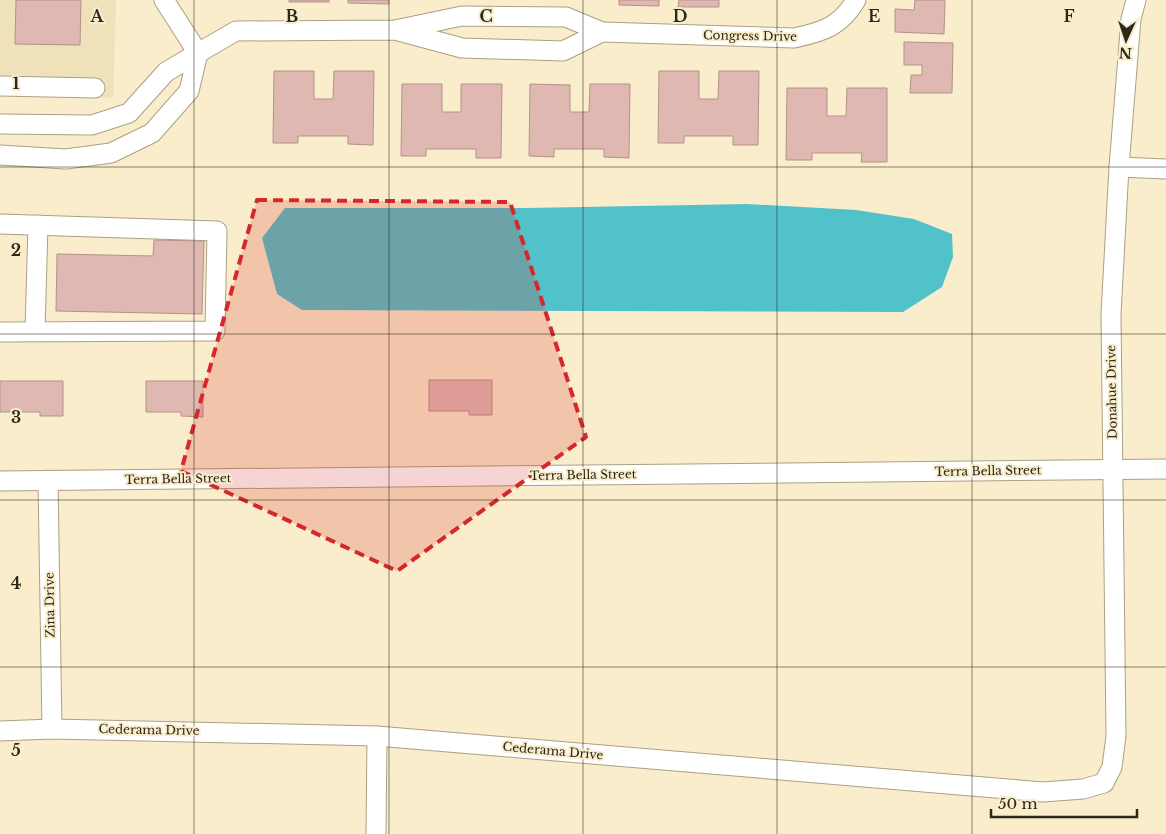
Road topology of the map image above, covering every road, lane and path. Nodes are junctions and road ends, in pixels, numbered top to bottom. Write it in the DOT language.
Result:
graph roads {
  1 [pos="164,0"];
  2 [pos="856,0"];
  3 [pos="1136,0"];
  4 [pos="395,30"];
  5 [pos="602,32"];
  6 [pos="198,53"];
  7 [pos="0,86"];
  8 [pos="95,88"];
  9 [pos="0,124"];
  10 [pos="0,155"];
  11 [pos="1119,167"];
  12 [pos="1166,169"];
  13 [pos="0,224"];
  14 [pos="38,225"];
  15 [pos="35,331"];
  16 [pos="0,332"];
  17 [pos="1166,469"];
  18 [pos="1113,470"];
  19 [pos="48,480"];
  20 [pos="0,481"];
  21 [pos="52,729"];
  22 [pos="0,731"];
  23 [pos="376,736"];
  24 [pos="1104,783"];
  25 [pos="376,834"];
  1 -- 6 [label="street"];
  2 -- 5 [label="street, Congress Drive"];
  3 -- 11 [label="street, Donahue Drive"];
  4 -- 5 [label="street, Congress Drive"];
  4 -- 5 [label="street, Congress Drive"];
  4 -- 6 [label="street, Congress Drive"];
  6 -- 9 [label="street, Congress Drive"];
  6 -- 10 [label="street"];
  7 -- 8 [label="street"];
  11 -- 12 [label="street"];
  11 -- 18 [label="street, Donahue Drive"];
  13 -- 14 [label="street"];
  14 -- 15 [label="street"];
  14 -- 15 [label="street"];
  15 -- 16 [label="street"];
  17 -- 18 [label="street, Terra Bella Street"];
  18 -- 19 [label="street, Terra Bella Street"];
  18 -- 24 [label="street, Donahue Drive"];
  19 -- 20 [label="street, Terra Bella Street"];
  19 -- 21 [label="street, Zina Drive"];
  21 -- 22 [label="street, Cederama Drive"];
  21 -- 23 [label="street, Cederama Drive"];
  23 -- 24 [label="street, Cederama Drive"];
  23 -- 25 [label="street"];
}
